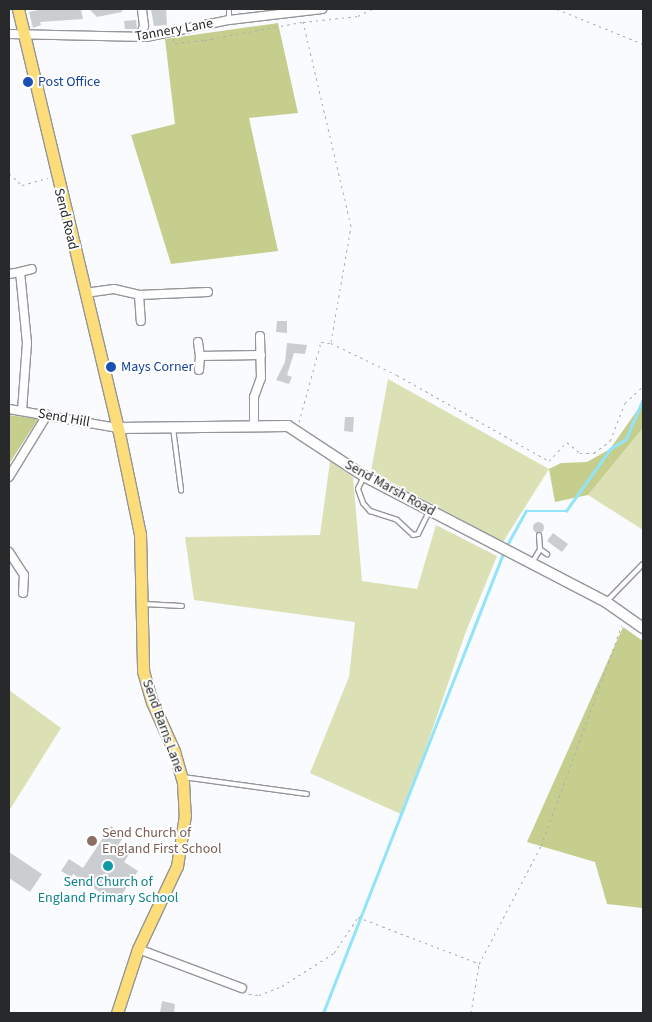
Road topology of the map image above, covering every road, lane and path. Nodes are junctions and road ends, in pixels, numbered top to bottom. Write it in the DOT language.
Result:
graph roads {
  1 [pos="18,9"];
  2 [pos="142,9"];
  3 [pos="229,9"];
  4 [pos="322,9"];
  5 [pos="372,9"];
  6 [pos="557,9"];
  7 [pos="229,20"];
  8 [pos="303,22"];
  9 [pos="171,33"];
  10 [pos="9,34"];
  11 [pos="26,36"];
  12 [pos="140,37"];
  13 [pos="643,44"];
  14 [pos="9,173"];
  15 [pos="56,176"];
  16 [pos="32,269"];
  17 [pos="20,272"];
  18 [pos="9,274"];
  19 [pos="208,292"];
  20 [pos="85,294"];
  21 [pos="139,296"];
  22 [pos="141,321"];
  23 [pos="260,336"];
  24 [pos="198,342"];
  25 [pos="331,343"];
  26 [pos="261,355"];
  27 [pos="200,356"];
  28 [pos="199,370"];
  29 [pos="261,378"];
  30 [pos="270,382"];
  31 [pos="643,386"];
  32 [pos="9,409"];
  33 [pos="22,410"];
  34 [pos="47,415"];
  35 [pos="254,426"];
  36 [pos="173,427"];
  37 [pos="118,428"];
  38 [pos="297,430"];
  39 [pos="364,476"];
  40 [pos="9,477"];
  41 [pos="181,490"];
  42 [pos="429,510"];
  43 [pos="539,535"];
  44 [pos="540,549"];
  45 [pos="9,552"];
  46 [pos="547,554"];
  47 [pos="532,563"];
  48 [pos="643,564"];
  49 [pos="23,593"];
  50 [pos="606,602"];
  51 [pos="142,604"];
  52 [pos="182,606"];
  53 [pos="625,615"];
  54 [pos="643,628"];
  55 [pos="181,777"];
  56 [pos="307,794"];
  57 [pos="138,949"];
  58 [pos="479,964"];
  59 [pos="243,991"];
  60 [pos="117,1013"];
  61 [pos="471,1013"];
  1 -- 11 [label="main road, Send Road"];
  2 -- 12 [label="street"];
  3 -- 7 [label="lane"];
  4 -- 7 [label="street, Tannery Lane"];
  5 -- 8 [label="path"];
  6 -- 13 [label="path"];
  7 -- 9 [label="street, Tannery Lane"];
  8 -- 9 [label="path"];
  8 -- 25 [label="path"];
  9 -- 12 [label="street, Tannery Lane"];
  10 -- 11 [label="street, Tannery Lane"];
  11 -- 12 [label="street, Tannery Lane"];
  11 -- 15 [label="main road, Send Road"];
  14 -- 15 [label="path"];
  15 -- 20 [label="main road, Send Road"];
  16 -- 17 [label="street"];
  17 -- 18 [label="street"];
  17 -- 33 [label="street"];
  19 -- 21 [label="street"];
  20 -- 21 [label="street"];
  20 -- 37 [label="main road, Send Road"];
  21 -- 22 [label="street"];
  23 -- 26 [label="street"];
  24 -- 27 [label="street"];
  25 -- 31 [label="path"];
  25 -- 38 [label="path"];
  26 -- 27 [label="street"];
  26 -- 29 [label="street"];
  27 -- 28 [label="street"];
  29 -- 30 [label="street"];
  29 -- 35 [label="street"];
  32 -- 33 [label="street, Send Hill"];
  33 -- 34 [label="street, Send Hill"];
  34 -- 37 [label="street, Send Hill"];
  34 -- 40 [label="street"];
  35 -- 36 [label="main road, Send Marsh Road"];
  35 -- 38 [label="main road, Send Marsh Road"];
  36 -- 37 [label="main road, Send Marsh Road"];
  36 -- 41 [label="lane"];
  37 -- 51 [label="main road, Send Barns Lane"];
  38 -- 39 [label="main road, Send Marsh Road"];
  39 -- 42 [label="main road, Send Marsh Road"];
  39 -- 42 [label="lane"];
  42 -- 47 [label="main road, Send Marsh Road"];
  43 -- 44 [label="lane"];
  44 -- 46 [label="lane"];
  44 -- 47 [label="lane"];
  45 -- 49 [label="street"];
  47 -- 50 [label="main road, Send Marsh Road"];
  48 -- 50 [label="lane"];
  50 -- 53 [label="main road, Send Marsh Road"];
  51 -- 52 [label="lane"];
  51 -- 55 [label="main road, Send Barns Lane"];
  53 -- 54 [label="main road, Send Marsh Road"];
  53 -- 58 [label="path"];
  55 -- 56 [label="lane"];
  55 -- 57 [label="main road, Send Barns Lane"];
  57 -- 59 [label="street"];
  57 -- 60 [label="main road, Send Barns Lane"];
  58 -- 59 [label="path"];
  58 -- 61 [label="path"];
}
